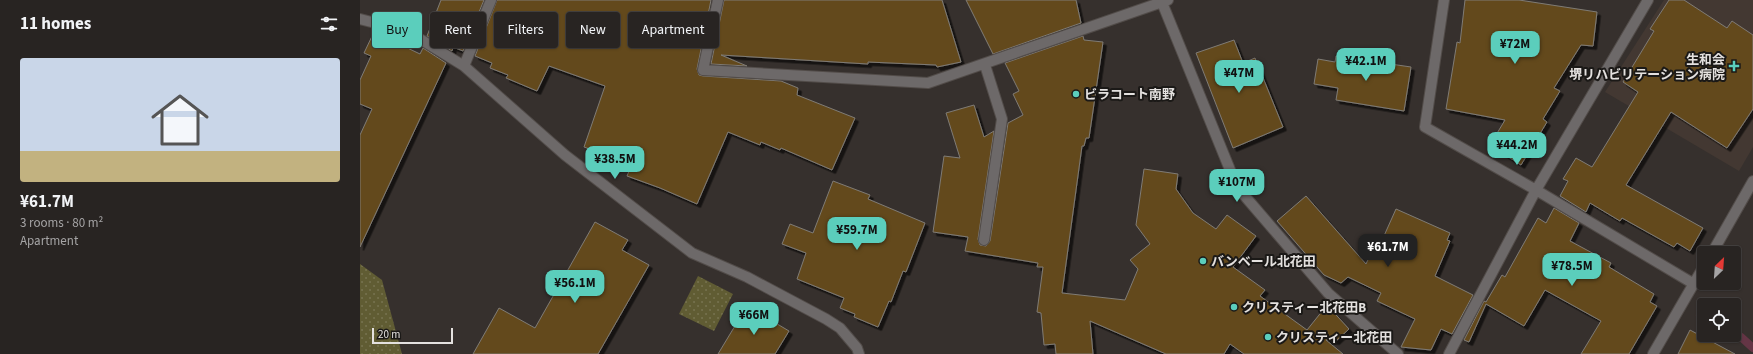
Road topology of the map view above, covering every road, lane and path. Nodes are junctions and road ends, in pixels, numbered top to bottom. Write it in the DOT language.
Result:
graph roads {
  1 [pos="491,0"];
  2 [pos="718,0"];
  3 [pos="1444,0"];
  4 [pos="1648,0"];
  5 [pos="1163,1"];
  6 [pos="360,19"];
  7 [pos="985,65"];
  8 [pos="464,66"];
  9 [pos="1753,181"];
  10 [pos="1536,190"];
  11 [pos="984,240"];
  12 [pos="1716,246"];
  13 [pos="1697,279"];
  14 [pos="1694,284"];
  15 [pos="859,354"];
  16 [pos="1398,354"];
  17 [pos="1449,354"];
  18 [pos="1653,354"];
  1 -- 8 [label="street"];
  2 -- 7 [label="street"];
  3 -- 10 [label="street"];
  4 -- 10 [label="street"];
  5 -- 7 [label="street"];
  5 -- 16 [label="street"];
  6 -- 8 [label="street"];
  7 -- 11 [label="street"];
  8 -- 15 [label="street"];
  9 -- 12 [label="street"];
  10 -- 14 [label="street"];
  10 -- 17 [label="street"];
  13 -- 14 [label="street"];
  14 -- 18 [label="street"];
}
